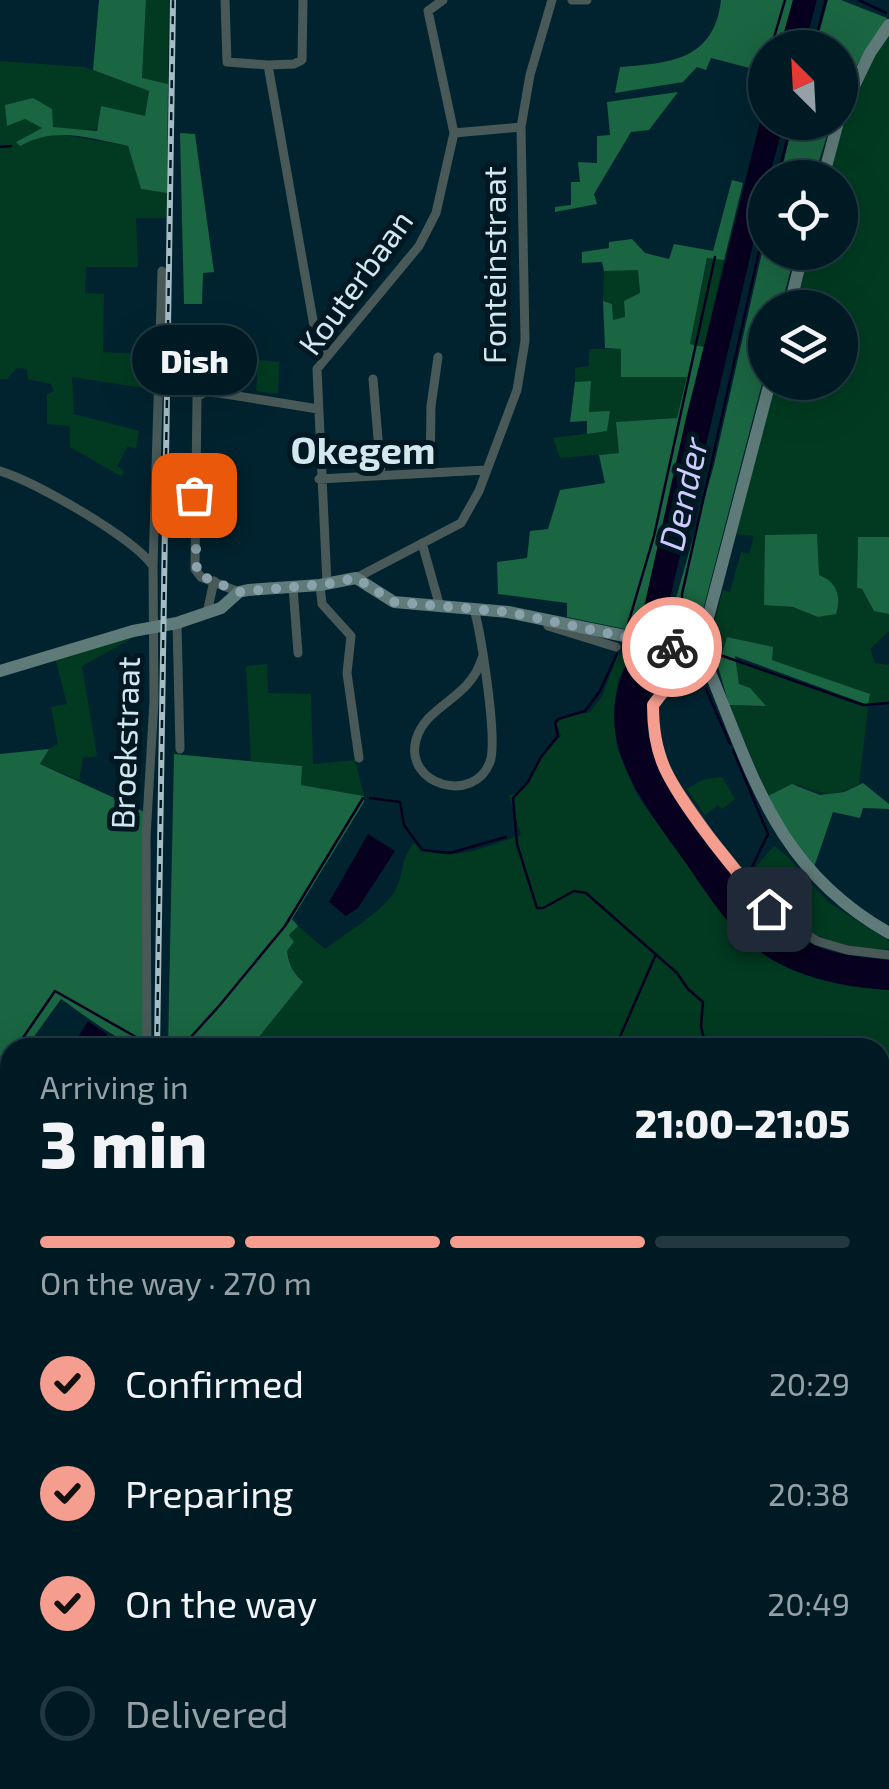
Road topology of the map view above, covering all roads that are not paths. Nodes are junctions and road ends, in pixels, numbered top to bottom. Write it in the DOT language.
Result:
graph roads {
  1 [pos="224,0"];
  2 [pos="303,0"];
  3 [pos="443,0"];
  4 [pos="552,0"];
  5 [pos="572,0"];
  6 [pos="587,0"];
  7 [pos="889,25"];
  8 [pos="268,65"];
  9 [pos="858,76"];
  10 [pos="521,127"];
  11 [pos="454,133"];
  12 [pos="162,271"];
  13 [pos="325,356"];
  14 [pos="438,357"];
  15 [pos="373,379"];
  16 [pos="765,400"];
  17 [pos="318,408"];
  18 [pos="0,470"];
  19 [pos="486,470"];
  20 [pos="430,472"];
  21 [pos="381,474"];
  22 [pos="319,479"];
  23 [pos="422,543"];
  24 [pos="153,566"];
  25 [pos="356,578"];
  26 [pos="214,581"];
  27 [pos="323,585"];
  28 [pos="293,587"];
  29 [pos="239,592"];
  30 [pos="440,607"];
  31 [pos="479,610"];
  32 [pos="208,613"];
  33 [pos="538,618"];
  34 [pos="177,623"];
  35 [pos="154,627"];
  36 [pos="703,637"];
  37 [pos="616,646"];
  38 [pos="688,649"];
  39 [pos="298,653"];
  40 [pos="482,658"];
  41 [pos="704,660"];
  42 [pos="0,672"];
  43 [pos="180,749"];
  44 [pos="360,758"];
  45 [pos="889,933"];
  46 [pos="889,955"];
  47 [pos="147,1038"];
  1 -- 8 [label="street"];
  2 -- 8 [label="street"];
  3 -- 11 [label="street, Kouterbaan"];
  4 -- 10 [label="street, Fonteinstraat"];
  5 -- 6 [label="street"];
  7 -- 9 [label="main road"];
  8 -- 13 [label="street"];
  10 -- 11 [label="street"];
  10 -- 19 [label="street, Fonteinstraat"];
  11 -- 13 [label="street, Kouterbaan"];
  12 -- 24 [label="street, Broekstraat"];
  13 -- 17 [label="street, Kouterbaan"];
  14 -- 20 [label="street"];
  15 -- 21 [label="street"];
  16 -- 36 [label="main road"];
  17 -- 22 [label="street, Kouterbaan"];
  17 -- 26 [label="street"];
  18 -- 24 [label="street"];
  19 -- 20 [label="street"];
  19 -- 23 [label="street, Fonteinstraat"];
  20 -- 21 [label="street"];
  21 -- 22 [label="street"];
  22 -- 27 [label="street, Kouterbaan"];
  23 -- 25 [label="street, Fonteinstraat"];
  23 -- 30 [label="street"];
  24 -- 35 [label="street, Broekstraat"];
  25 -- 27 [label="main road"];
  25 -- 30 [label="main road"];
  26 -- 29 [label="street"];
  26 -- 32 [label="street"];
  27 -- 28 [label="main road"];
  27 -- 44 [label="street"];
  28 -- 29 [label="main road"];
  28 -- 39 [label="street"];
  29 -- 32 [label="main road"];
  30 -- 31 [label="main road"];
  31 -- 33 [label="main road"];
  31 -- 40 [label="street"];
  32 -- 34 [label="main road"];
  33 -- 37 [label="street"];
  33 -- 38 [label="main road"];
  34 -- 35 [label="main road"];
  34 -- 43 [label="street"];
  35 -- 42 [label="main road"];
  35 -- 47 [label="street, Broekstraat"];
  36 -- 38 [label="main road"];
  36 -- 41 [label="main road"];
  38 -- 41 [label="main road"];
  38 -- 46 [label="street"];
  40 -- 40 [label="street"];
  41 -- 45 [label="main road"];
}
